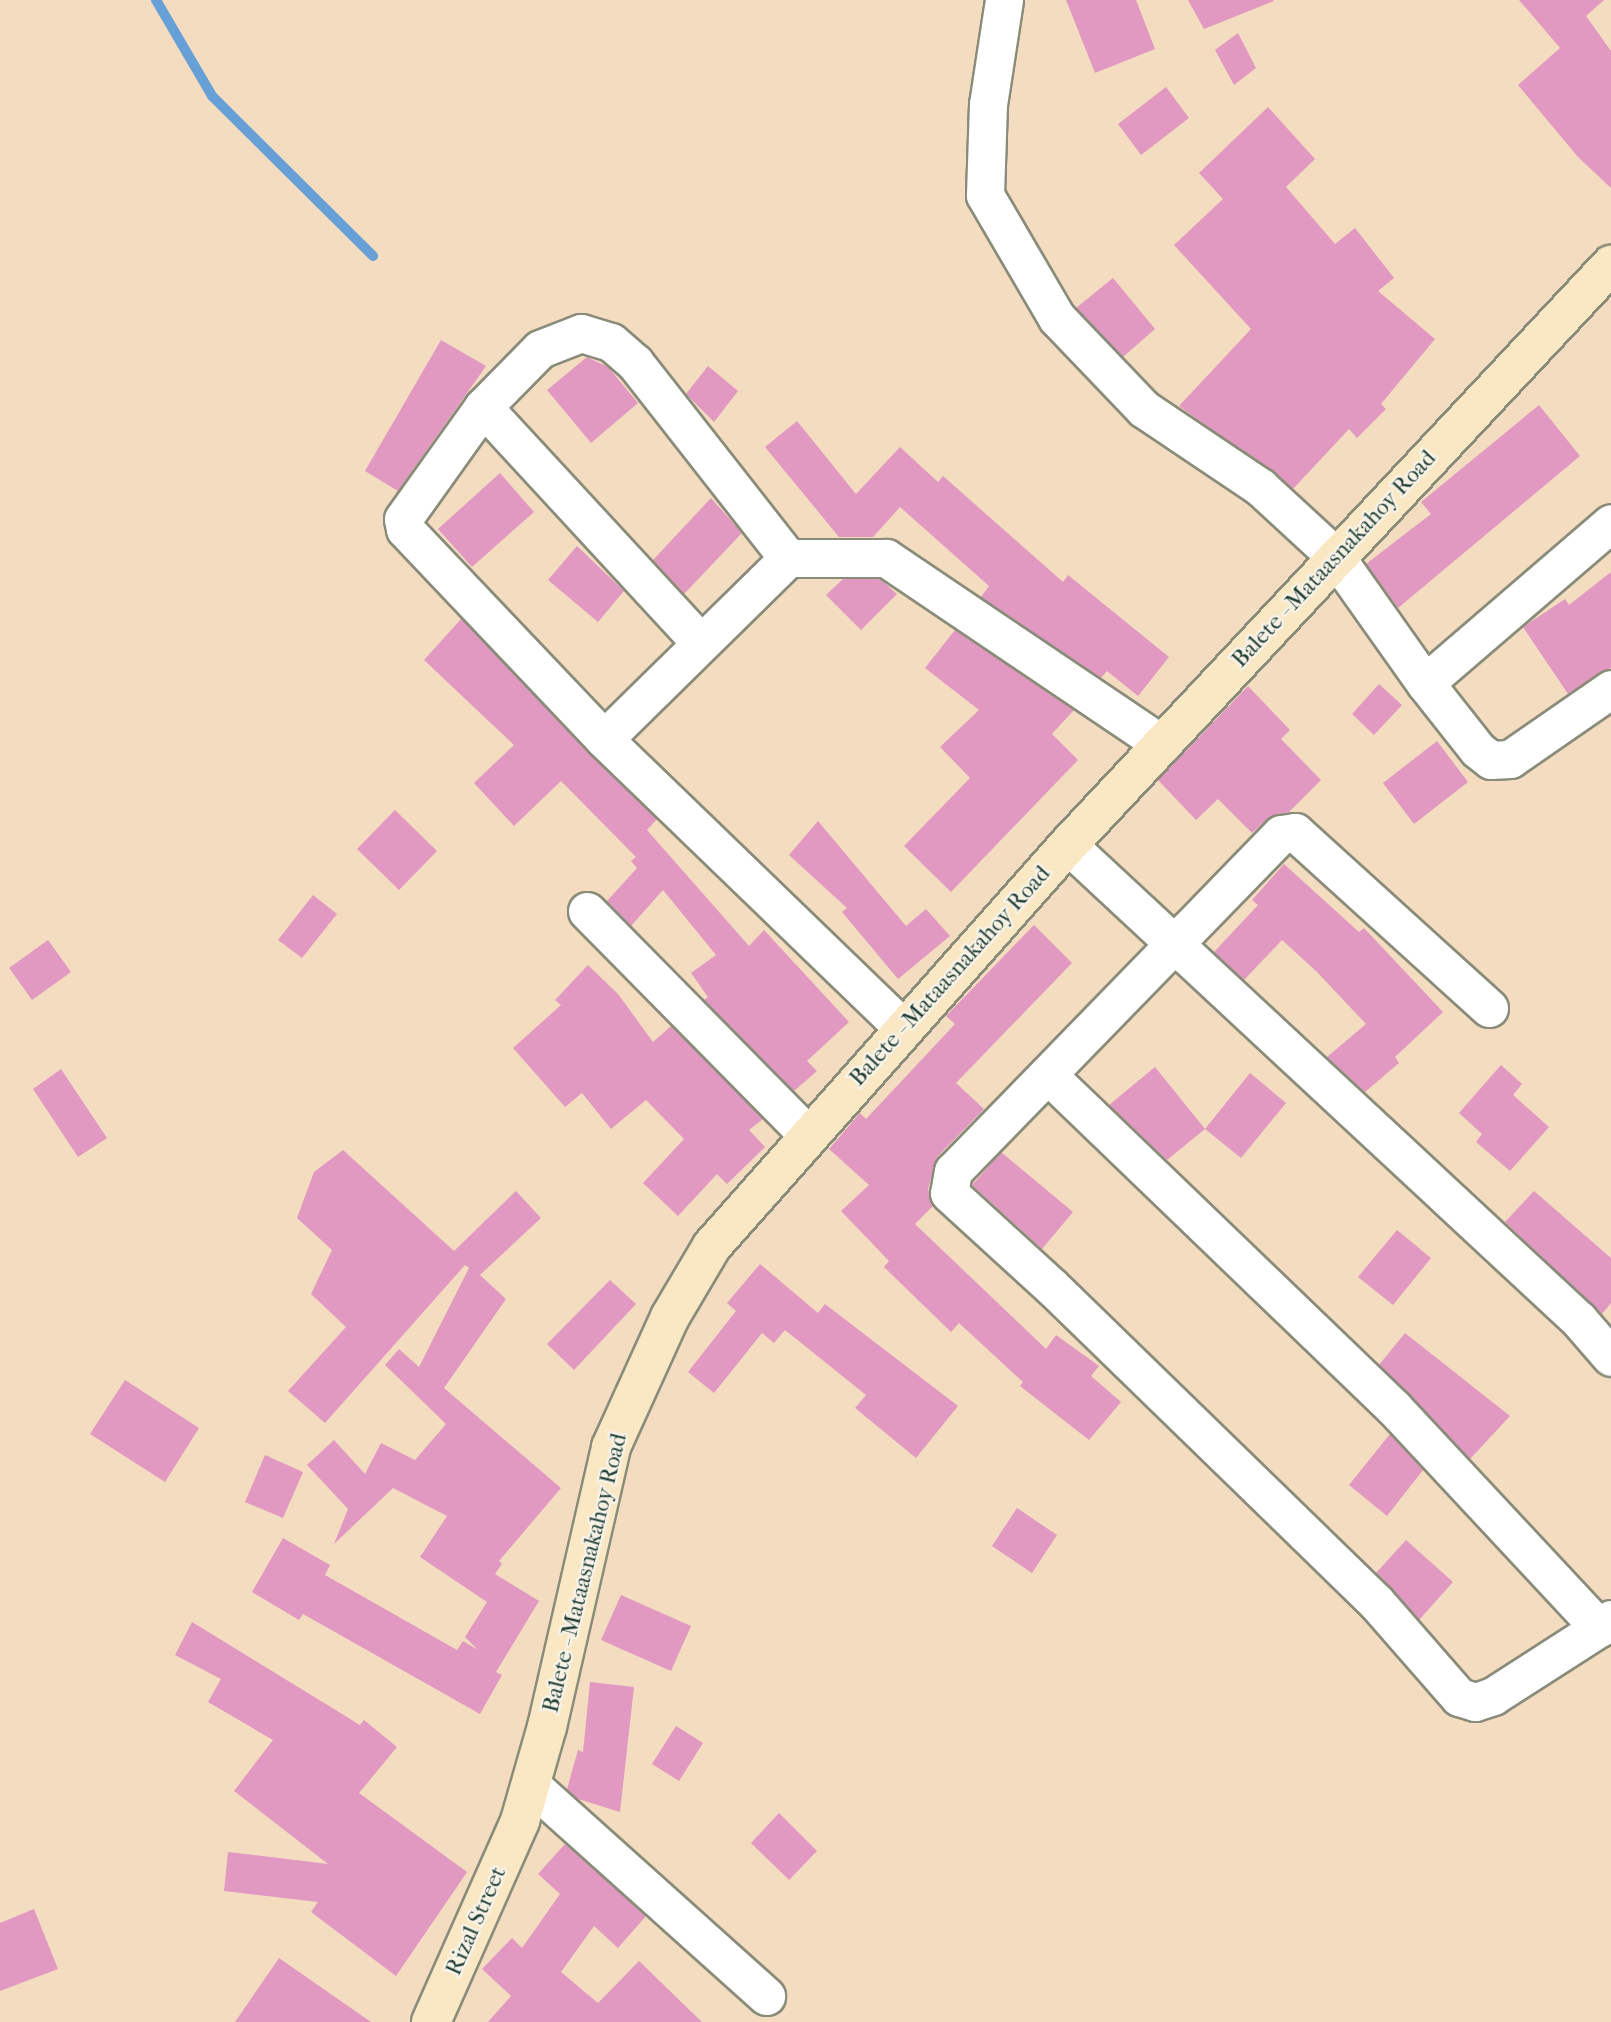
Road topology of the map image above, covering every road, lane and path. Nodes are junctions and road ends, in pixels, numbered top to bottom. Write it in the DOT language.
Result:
graph roads {
  1 [pos="1004,0"];
  2 [pos="1611,265"];
  3 [pos="483,407"];
  4 [pos="1611,523"];
  5 [pos="1335,556"];
  6 [pos="788,558"];
  7 [pos="701,643"];
  8 [pos="1425,683"];
  9 [pos="1611,689"];
  10 [pos="604,739"];
  11 [pos="1162,744"];
  12 [pos="1068,845"];
  13 [pos="587,911"];
  14 [pos="1174,940"];
  15 [pos="1489,1008"];
  16 [pos="903,1028"];
  17 [pos="1049,1076"];
  18 [pos="808,1135"];
  19 [pos="1611,1357"];
  20 [pos="1605,1623"];
  21 [pos="531,1785"];
  22 [pos="520,1821"];
  23 [pos="766,1996"];
  24 [pos="431,2022"];
  1 -- 5 [label="street"];
  2 -- 5 [label="main road, Balete - Mataasnakahoy Road"];
  3 -- 6 [label="street"];
  3 -- 7 [label="street"];
  3 -- 10 [label="street"];
  4 -- 8 [label="street"];
  5 -- 8 [label="street"];
  5 -- 11 [label="main road, Balete - Mataasnakahoy Road"];
  6 -- 7 [label="street"];
  6 -- 11 [label="street"];
  7 -- 10 [label="street"];
  8 -- 9 [label="street"];
  10 -- 16 [label="street"];
  11 -- 12 [label="main road, Balete - Mataasnakahoy Road"];
  12 -- 14 [label="street"];
  12 -- 16 [label="main road, Balete - Mataasnakahoy Road"];
  13 -- 18 [label="street"];
  14 -- 15 [label="street"];
  14 -- 17 [label="street"];
  14 -- 19 [label="street"];
  16 -- 18 [label="main road, Balete - Mataasnakahoy Road"];
  17 -- 20 [label="street"];
  17 -- 20 [label="street"];
  18 -- 21 [label="main road, Balete - Mataasnakahoy Road"];
  21 -- 22 [label="main road, Balete - Mataasnakahoy Road"];
  21 -- 23 [label="street"];
  22 -- 24 [label="main road, Rizal Street"];
}
